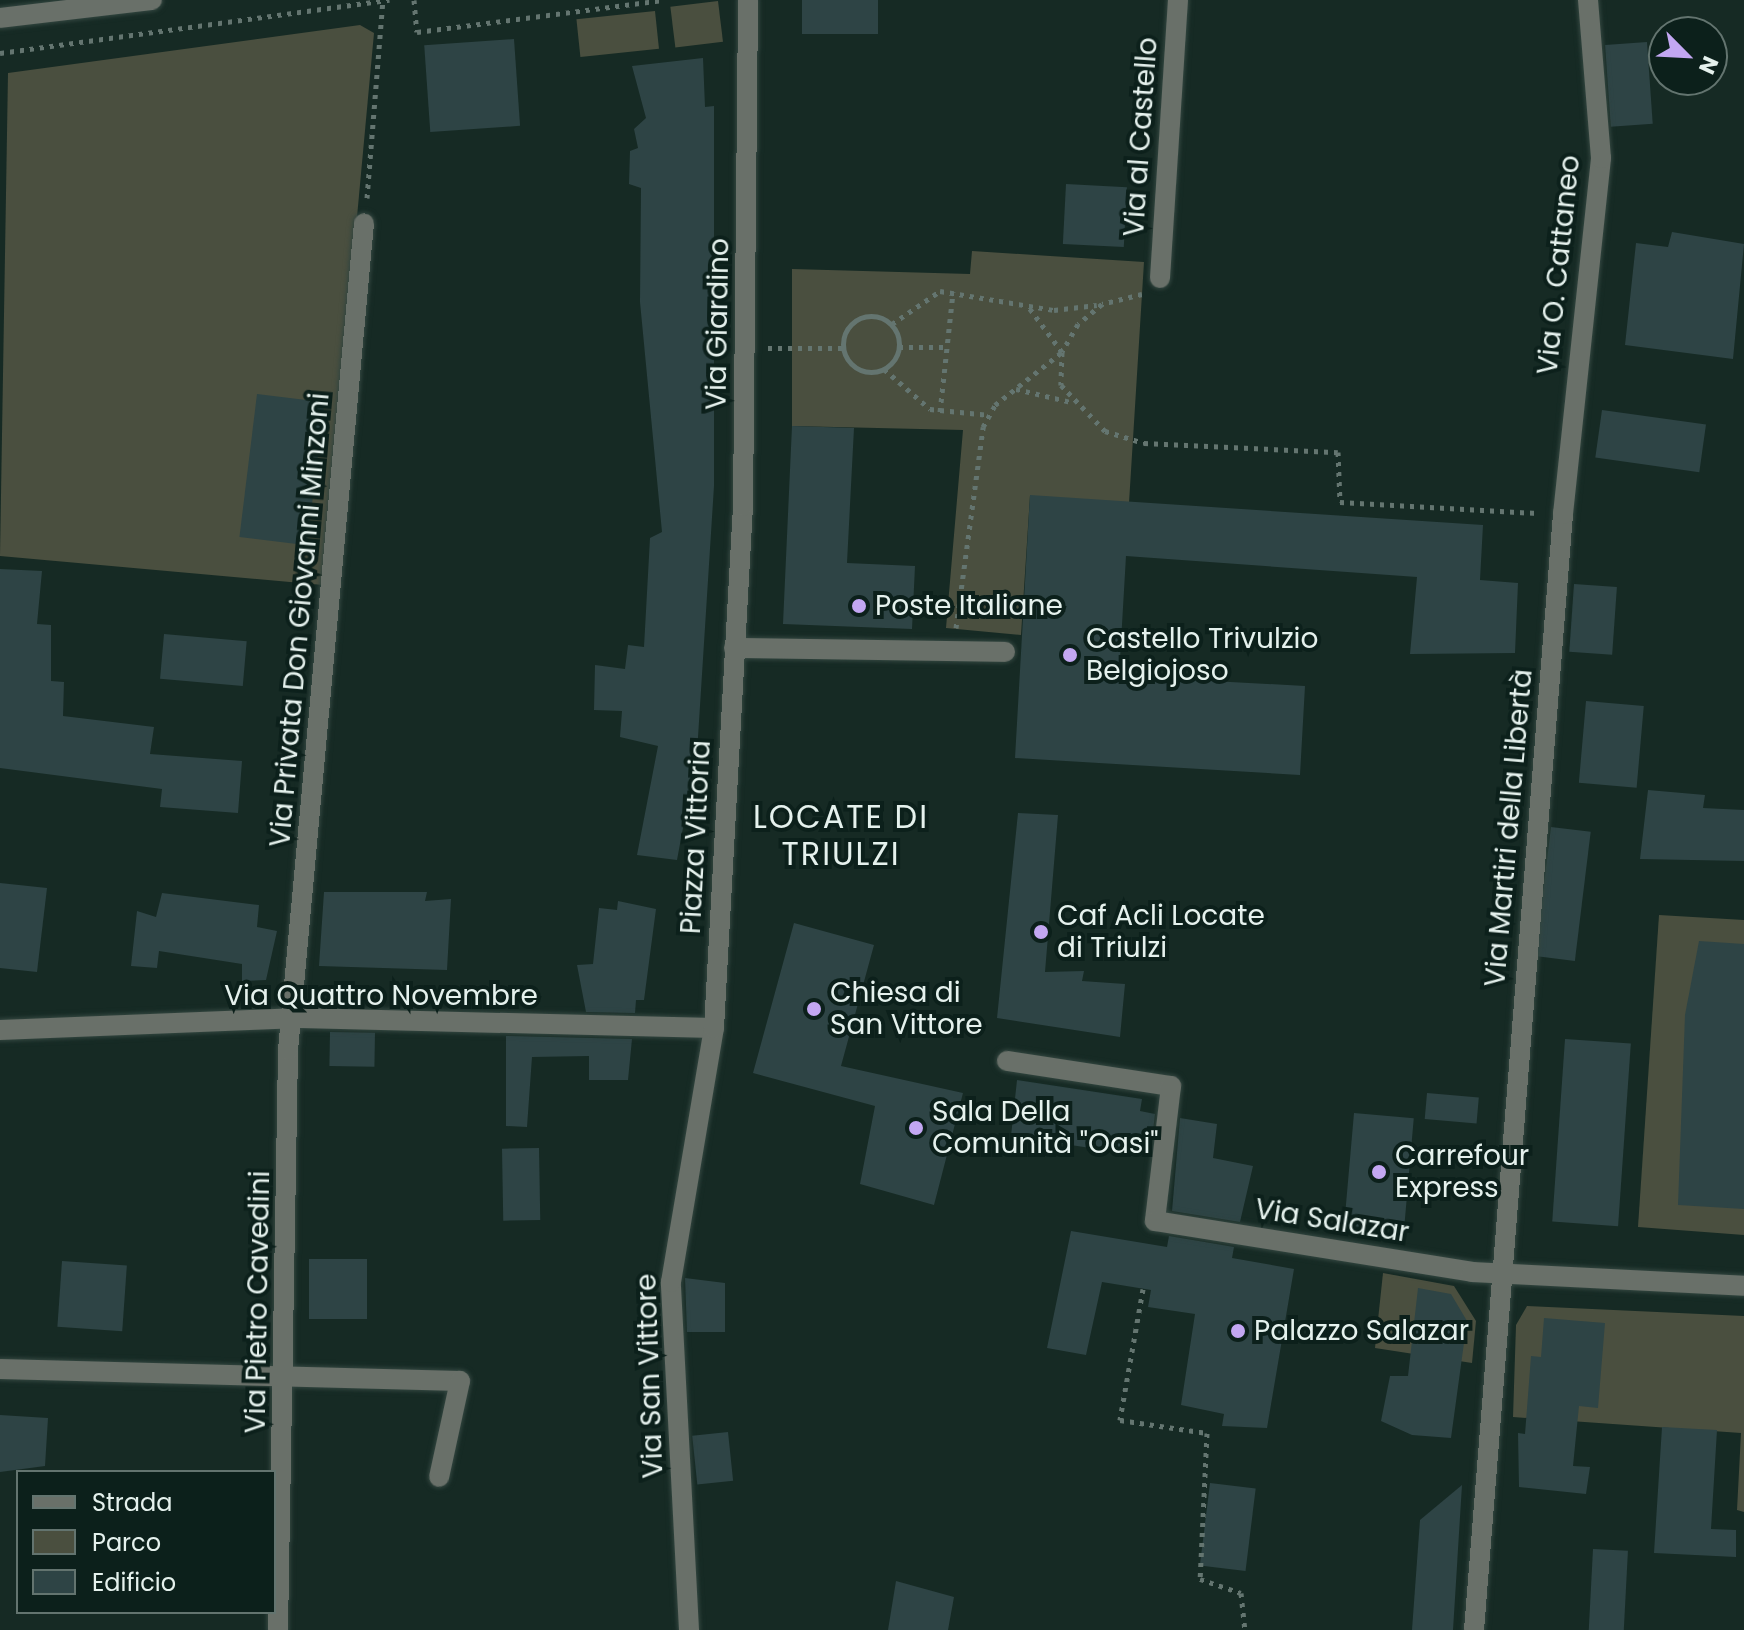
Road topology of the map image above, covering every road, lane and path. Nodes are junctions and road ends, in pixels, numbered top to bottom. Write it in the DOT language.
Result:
graph roads {
  1 [pos="152,0"];
  2 [pos="383,0"];
  3 [pos="389,0"];
  4 [pos="414,0"];
  5 [pos="663,0"];
  6 [pos="748,0"];
  7 [pos="1178,0"];
  8 [pos="1588,0"];
  9 [pos="0,18"];
  10 [pos="0,53"];
  11 [pos="364,223"];
  12 [pos="1160,278"];
  13 [pos="953,292"];
  14 [pos="1102,304"];
  15 [pos="1028,306"];
  16 [pos="892,324"];
  17 [pos="746,347"];
  18 [pos="899,347"];
  19 [pos="947,347"];
  20 [pos="843,348"];
  21 [pos="1062,352"];
  22 [pos="884,369"];
  23 [pos="1015,389"];
  24 [pos="1574,392"];
  25 [pos="1072,402"];
  26 [pos="940,412"];
  27 [pos="990,415"];
  28 [pos="1563,514"];
  29 [pos="734,648"];
  30 [pos="953,649"];
  31 [pos="1005,652"];
  32 [pos="291,1022"];
  33 [pos="714,1028"];
  34 [pos="0,1030"];
  35 [pos="1007,1061"];
  36 [pos="1500,1269"];
  37 [pos="1744,1286"];
  38 [pos="1143,1289"];
  39 [pos="0,1369"];
  40 [pos="288,1372"];
  41 [pos="439,1477"];
  42 [pos="278,1630"];
  43 [pos="689,1630"];
  44 [pos="1245,1630"];
  45 [pos="1474,1630"];
  1 -- 9 [label="street"];
  2 -- 3 [label="path"];
  2 -- 10 [label="path"];
  2 -- 11 [label="path"];
  4 -- 5 [label="path"];
  6 -- 17 [label="street, Via Giardino"];
  7 -- 12 [label="street, Via al Castello"];
  8 -- 24 [label="street, Via O. Cattaneo"];
  11 -- 32 [label="street, Via Privata Don Giovanni Minzoni"];
  12 -- 14 [label="path"];
  13 -- 15 [label="path"];
  13 -- 16 [label="path"];
  13 -- 19 [label="path"];
  14 -- 15 [label="path"];
  14 -- 21 [label="path"];
  15 -- 21 [label="path"];
  16 -- 18 [label="path"];
  16 -- 20 [label="path"];
  17 -- 20 [label="path"];
  17 -- 29 [label="street, Via Giardino"];
  18 -- 19 [label="path"];
  18 -- 22 [label="path"];
  19 -- 26 [label="path"];
  20 -- 22 [label="path"];
  21 -- 23 [label="path"];
  21 -- 25 [label="path"];
  22 -- 26 [label="path"];
  23 -- 25 [label="path"];
  23 -- 27 [label="path"];
  24 -- 28 [label="street, Via Martiri della Libertà"];
  25 -- 28 [label="path"];
  26 -- 27 [label="path"];
  27 -- 30 [label="path"];
  28 -- 36 [label="street, Via Martiri della Libertà"];
  29 -- 30 [label="street"];
  29 -- 33 [label="street, Piazza Vittoria"];
  30 -- 31 [label="street"];
  32 -- 33 [label="street, Via Quattro Novembre"];
  32 -- 34 [label="street, Via Quattro Novembre"];
  32 -- 40 [label="street, Via Pietro Cavedini"];
  33 -- 43 [label="street, Via San Vittore"];
  35 -- 36 [label="street, Via Salazar"];
  36 -- 37 [label="street, Via Salazar"];
  36 -- 45 [label="street, Via Martiri della Libertà"];
  38 -- 44 [label="path"];
  39 -- 40 [label="street"];
  40 -- 41 [label="street"];
  40 -- 42 [label="street, Via Pietro Cavedini"];
}
